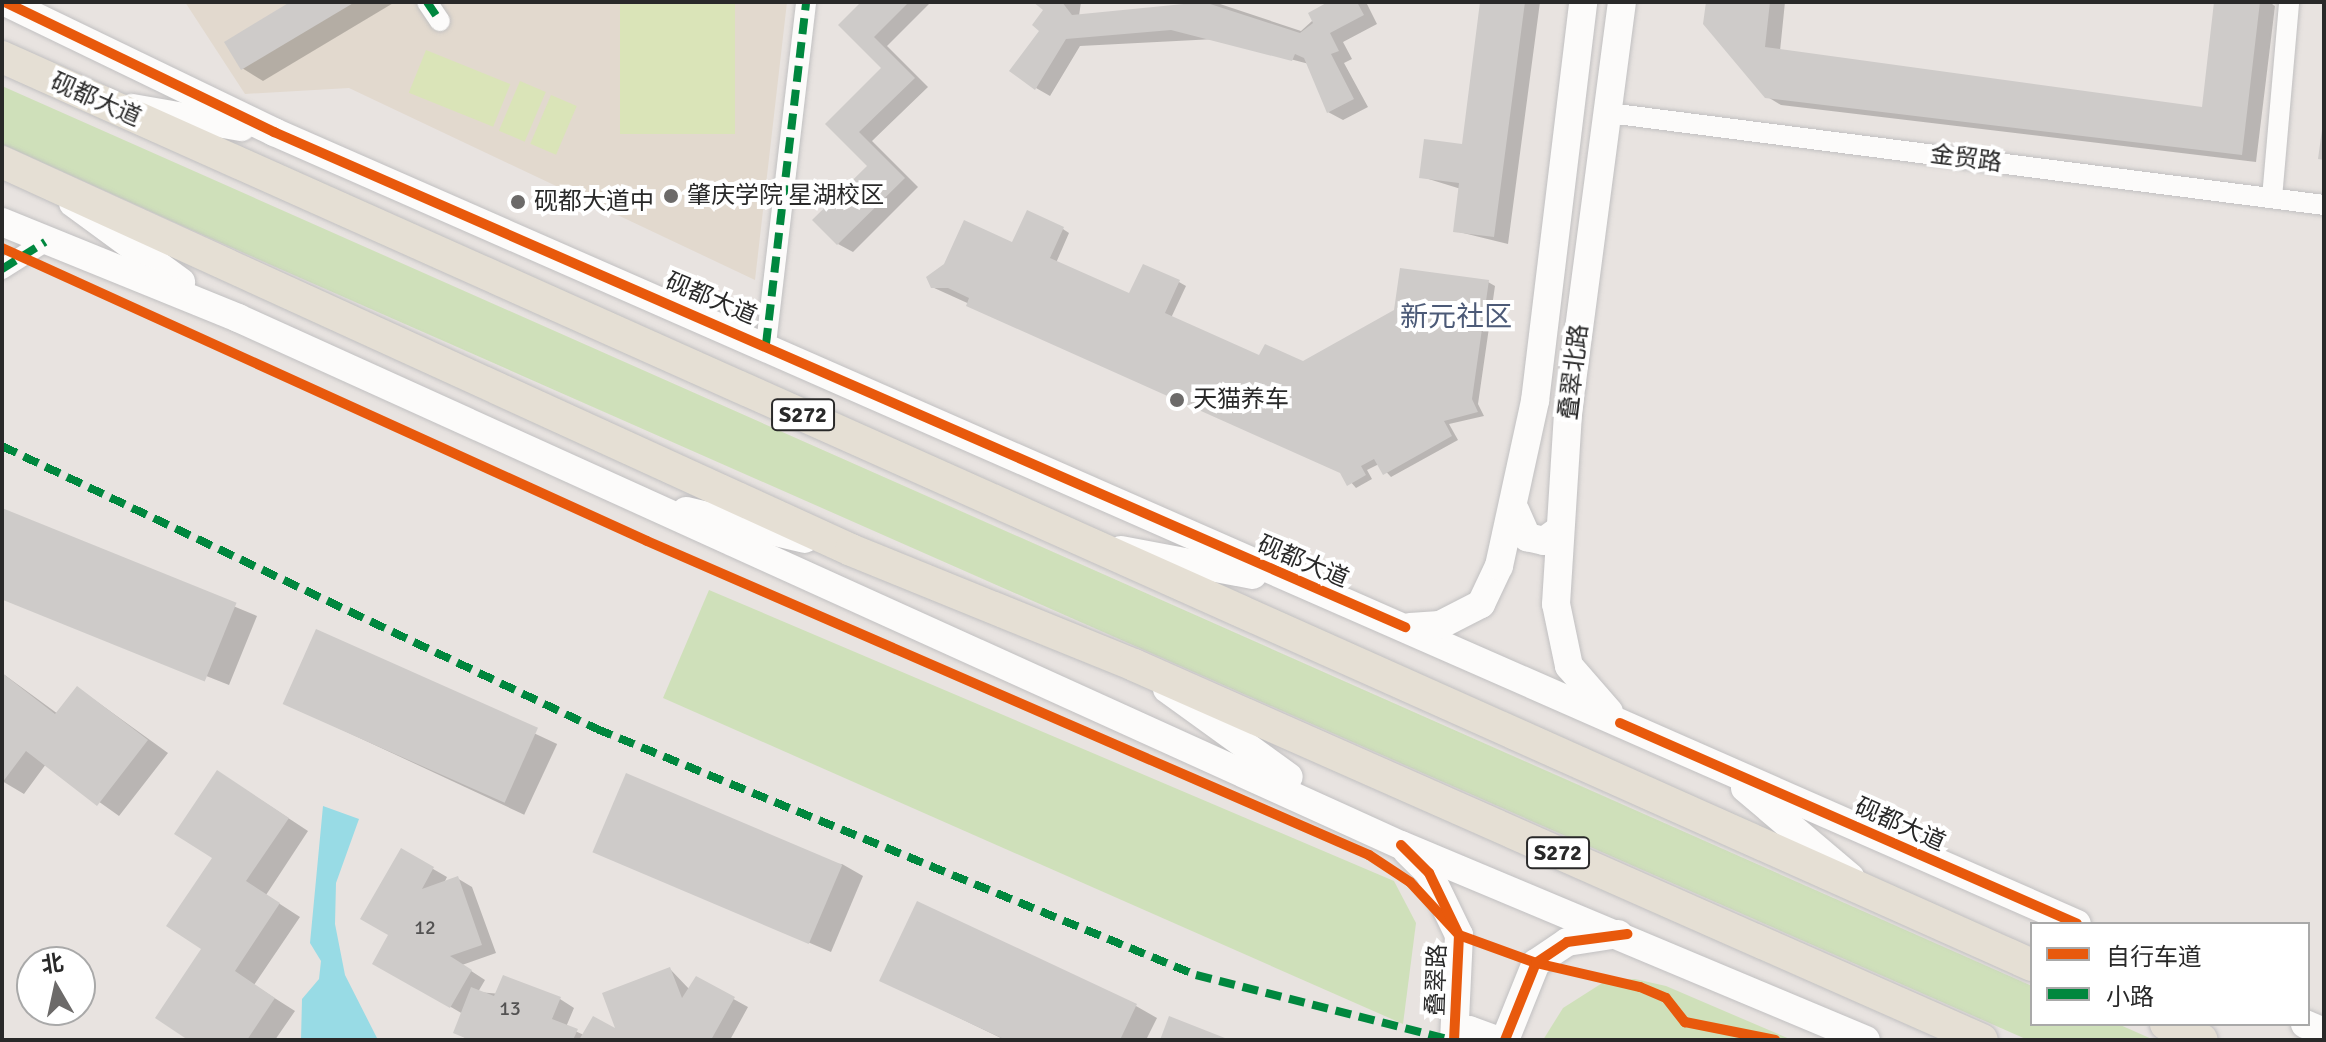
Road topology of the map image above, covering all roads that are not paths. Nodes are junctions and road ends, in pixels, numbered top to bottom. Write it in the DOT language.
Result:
graph roads {
  1 [pos="5,2"];
  2 [pos="427,2"];
  3 [pos="806,2"];
  4 [pos="1583,2"];
  5 [pos="1622,2"];
  6 [pos="2289,2"];
  7 [pos="440,21"];
  8 [pos="2,57"];
  9 [pos="100,102"];
  10 [pos="1609,113"];
  11 [pos="274,132"];
  12 [pos="2,162"];
  13 [pos="47,183"];
  14 [pos="2272,198"];
  15 [pos="2324,205"];
  16 [pos="2,222"];
  17 [pos="45,242"];
  18 [pos="2,269"];
  19 [pos="238,318"];
  20 [pos="766,344"];
  21 [pos="615,494"];
  22 [pos="1515,510"];
  23 [pos="1558,531"];
  24 [pos="1096,545"];
  25 [pos="851,550"];
  26 [pos="1300,584"];
  27 [pos="1405,627"];
  28 [pos="1134,665"];
  29 [pos="1620,723"];
  30 [pos="1722,768"];
  31 [pos="1335,811"];
  32 [pos="1401,845"];
  33 [pos="1866,891"];
  34 [pos="2072,922"];
  35 [pos="1627,934"];
  36 [pos="2030,964"];
  37 [pos="2170,1026"];
  38 [pos="1455,1040"];
  39 [pos="1496,1040"];
  40 [pos="1505,1040"];
  41 [pos="1866,1040"];
  42 [pos="1982,1040"];
  43 [pos="2202,1040"];
  1 -- 11 [label="street, 砚都大道"];
  2 -- 7 [label="street"];
  3 -- 20 [label="street"];
  4 -- 22 [label="street, 叠翠北路"];
  5 -- 10 [label="street, 叠翠北路"];
  6 -- 14 [label="street"];
  8 -- 9 [label="main road, 砚都大道 / S272"];
  9 -- 11 [label="street"];
  9 -- 24 [label="main road, 砚都大道 / S272"];
  10 -- 14 [label="street, 金贸路"];
  10 -- 23 [label="street, 叠翠北路"];
  11 -- 20 [label="street, 砚都大道"];
  12 -- 13 [label="main road, S272"];
  13 -- 19 [label="street"];
  13 -- 25 [label="main road, S272"];
  14 -- 15 [label="street, 金贸路"];
  16 -- 17 [label="street"];
  17 -- 18 [label="street"];
  17 -- 19 [label="street"];
  19 -- 21 [label="street"];
  20 -- 26 [label="street, 砚都大道"];
  21 -- 25 [label="street"];
  21 -- 31 [label="street"];
  22 -- 23 [label="street"];
  22 -- 27 [label="street, 叠翠北路"];
  23 -- 29 [label="street, 叠翠北路"];
  24 -- 26 [label="street"];
  24 -- 33 [label="main road, 砚都大道 / S272"];
  25 -- 28 [label="main road, S272"];
  26 -- 27 [label="street, 砚都大道"];
  27 -- 29 [label="street, 砚都大道"];
  28 -- 31 [label="street"];
  28 -- 42 [label="main road, S272"];
  29 -- 30 [label="street, 砚都大道"];
  30 -- 33 [label="street"];
  30 -- 34 [label="street, 砚都大道"];
  31 -- 32 [label="street"];
  32 -- 35 [label="street"];
  32 -- 38 [label="street, 叠翠路"];
  33 -- 36 [label="main road, 砚都大道 / S272"];
  35 -- 40 [label="street"];
  35 -- 41 [label="street"];
  37 -- 43 [label="main road"];
  38 -- 39 [label="street"];
}
